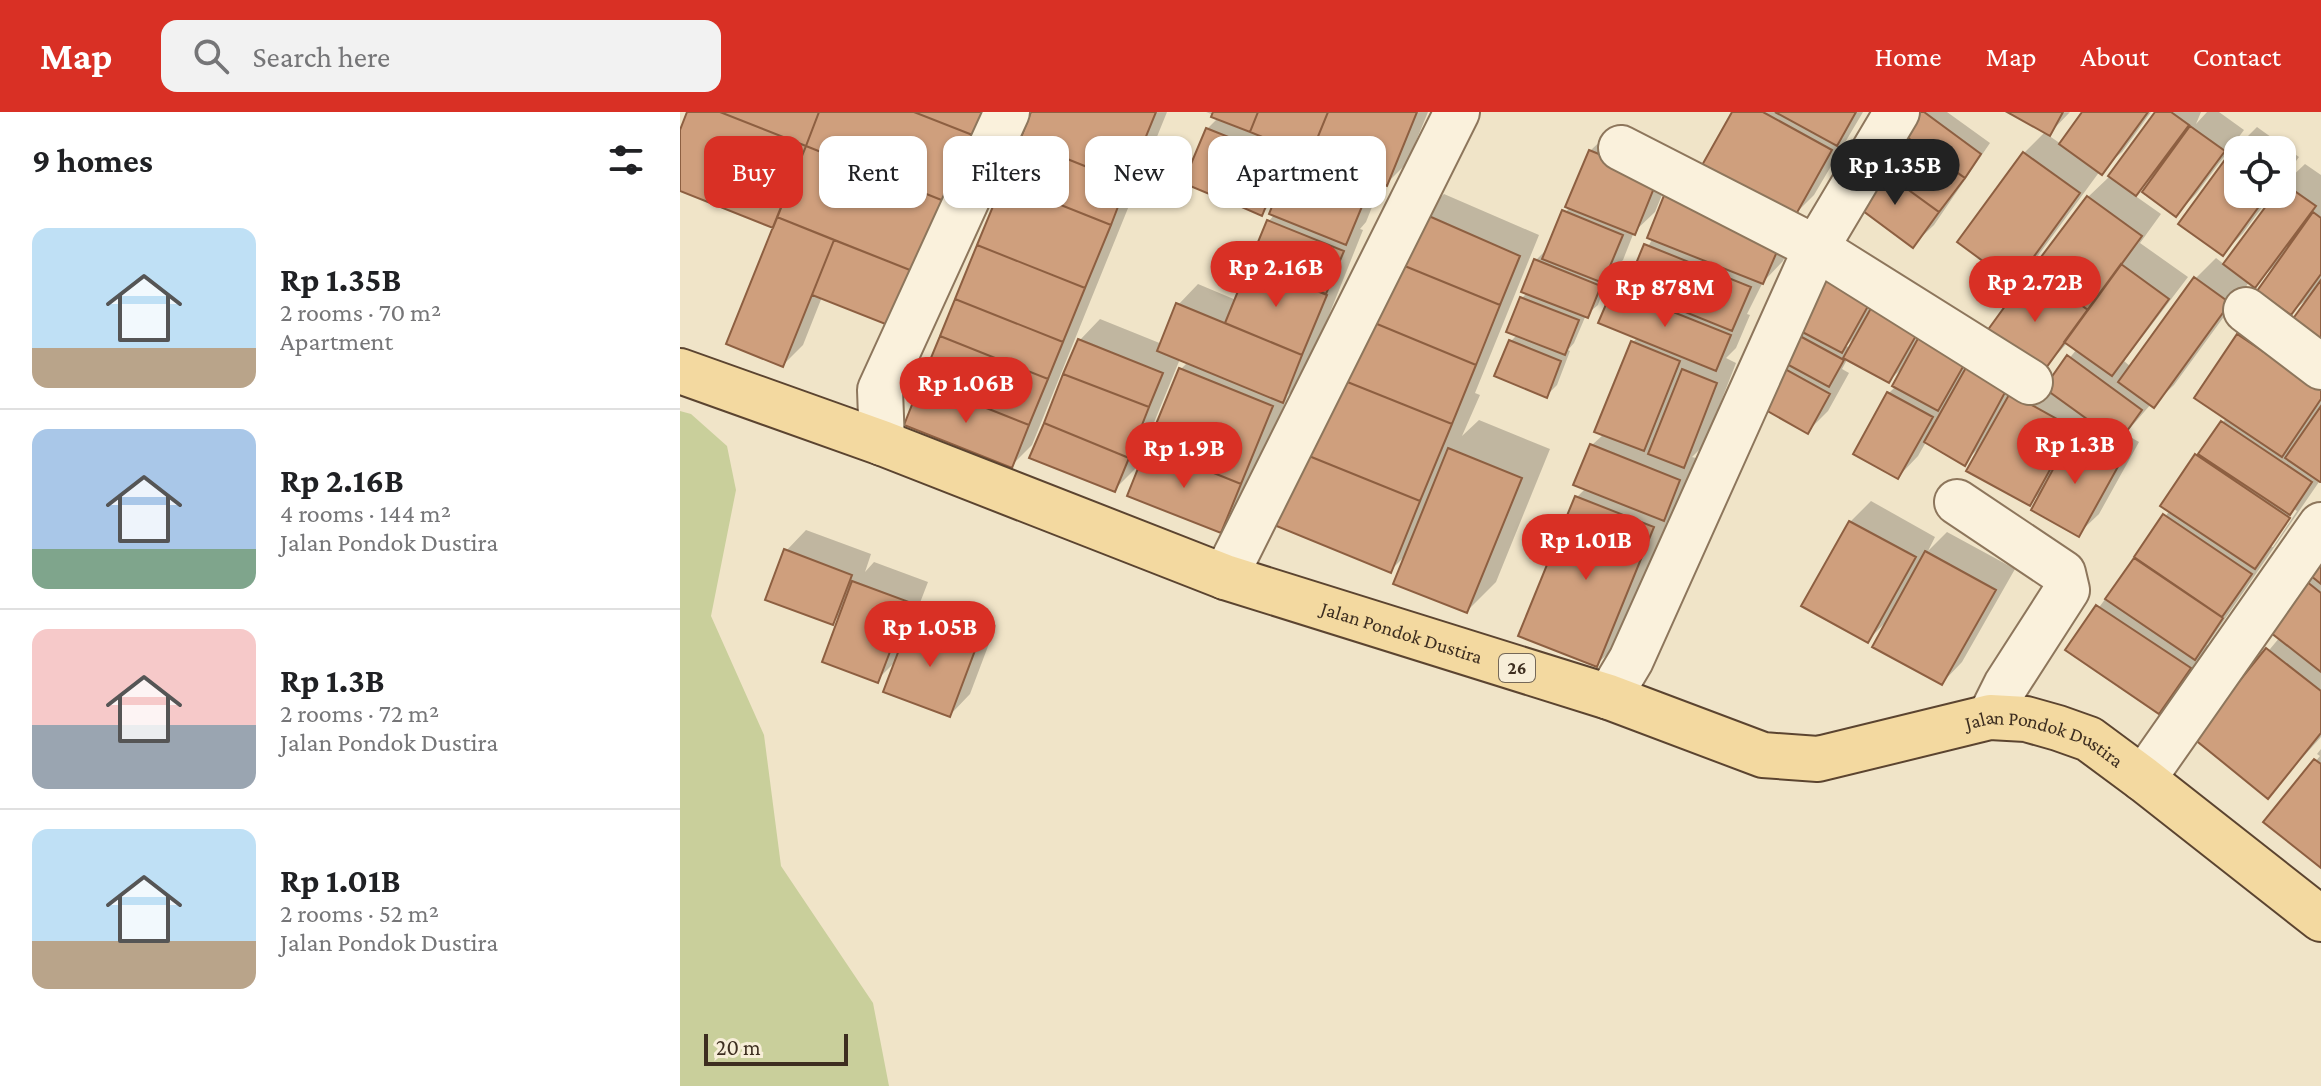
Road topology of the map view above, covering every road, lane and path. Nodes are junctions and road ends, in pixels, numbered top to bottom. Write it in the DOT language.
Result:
graph roads {
  1 [pos="1007,112"];
  2 [pos="1457,112"];
  3 [pos="1897,112"];
  4 [pos="1621,148"];
  5 [pos="1816,248"];
  6 [pos="2246,310"];
  7 [pos="2321,367"];
  8 [pos="680,371"];
  9 [pos="2030,382"];
  10 [pos="882,443"];
  11 [pos="1957,502"];
  12 [pos="2321,525"];
  13 [pos="1225,577"];
  14 [pos="1609,697"];
  15 [pos="1990,717"];
  16 [pos="2143,779"];
  17 [pos="2321,919"];
  1 -- 10 [label="street"];
  2 -- 13 [label="street"];
  3 -- 5 [label="street"];
  4 -- 5 [label="street"];
  5 -- 9 [label="street"];
  5 -- 14 [label="street"];
  6 -- 7 [label="street"];
  8 -- 10 [label="main road, Jalan Pondok Dustira / 26"];
  10 -- 13 [label="main road, Jalan Pondok Dustira / 26"];
  11 -- 15 [label="street"];
  12 -- 16 [label="street"];
  13 -- 14 [label="main road, Jalan Pondok Dustira / 26"];
  14 -- 15 [label="main road, Jalan Pondok Dustira / 26"];
  15 -- 16 [label="main road, Jalan Pondok Dustira / 26"];
  16 -- 17 [label="main road, Jalan Pondok Dustira / 26"];
}
